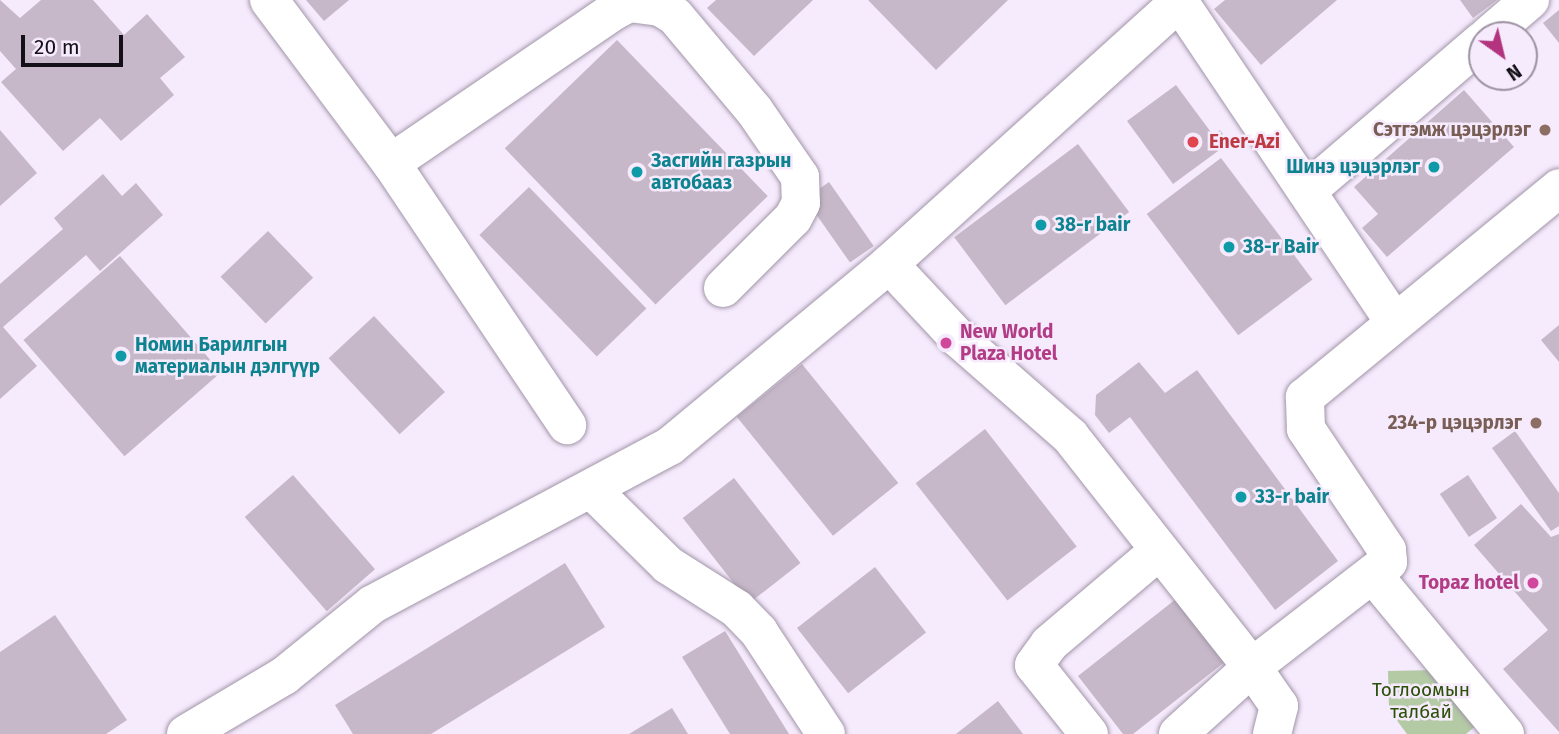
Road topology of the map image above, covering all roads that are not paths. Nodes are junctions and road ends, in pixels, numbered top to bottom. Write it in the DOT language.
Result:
graph roads {
  1 [pos="269,0"];
  2 [pos="1530,0"];
  3 [pos="1180,1"];
  4 [pos="1505,21"];
  5 [pos="1468,53"];
  6 [pos="391,163"];
  7 [pos="1559,188"];
  8 [pos="1307,191"];
  9 [pos="889,264"];
  10 [pos="723,288"];
  11 [pos="1394,322"];
  12 [pos="567,425"];
  13 [pos="593,491"];
  14 [pos="1160,550"];
  15 [pos="1375,577"];
  16 [pos="1252,667"];
  17 [pos="186,734"];
  18 [pos="826,734"];
  19 [pos="1089,734"];
  20 [pos="1178,734"];
  21 [pos="1272,734"];
  22 [pos="1504,734"];
  1 -- 6 [label="street"];
  2 -- 4 [label="street"];
  3 -- 8 [label="street"];
  3 -- 9 [label="street"];
  5 -- 8 [label="street"];
  6 -- 10 [label="street"];
  6 -- 12 [label="street"];
  7 -- 11 [label="street"];
  8 -- 11 [label="street"];
  9 -- 13 [label="street"];
  9 -- 14 [label="street"];
  11 -- 15 [label="street"];
  13 -- 17 [label="street"];
  13 -- 18 [label="street"];
  14 -- 16 [label="street"];
  14 -- 19 [label="street"];
  15 -- 16 [label="street"];
  15 -- 22 [label="street"];
  16 -- 20 [label="street"];
  16 -- 21 [label="street"];
}
